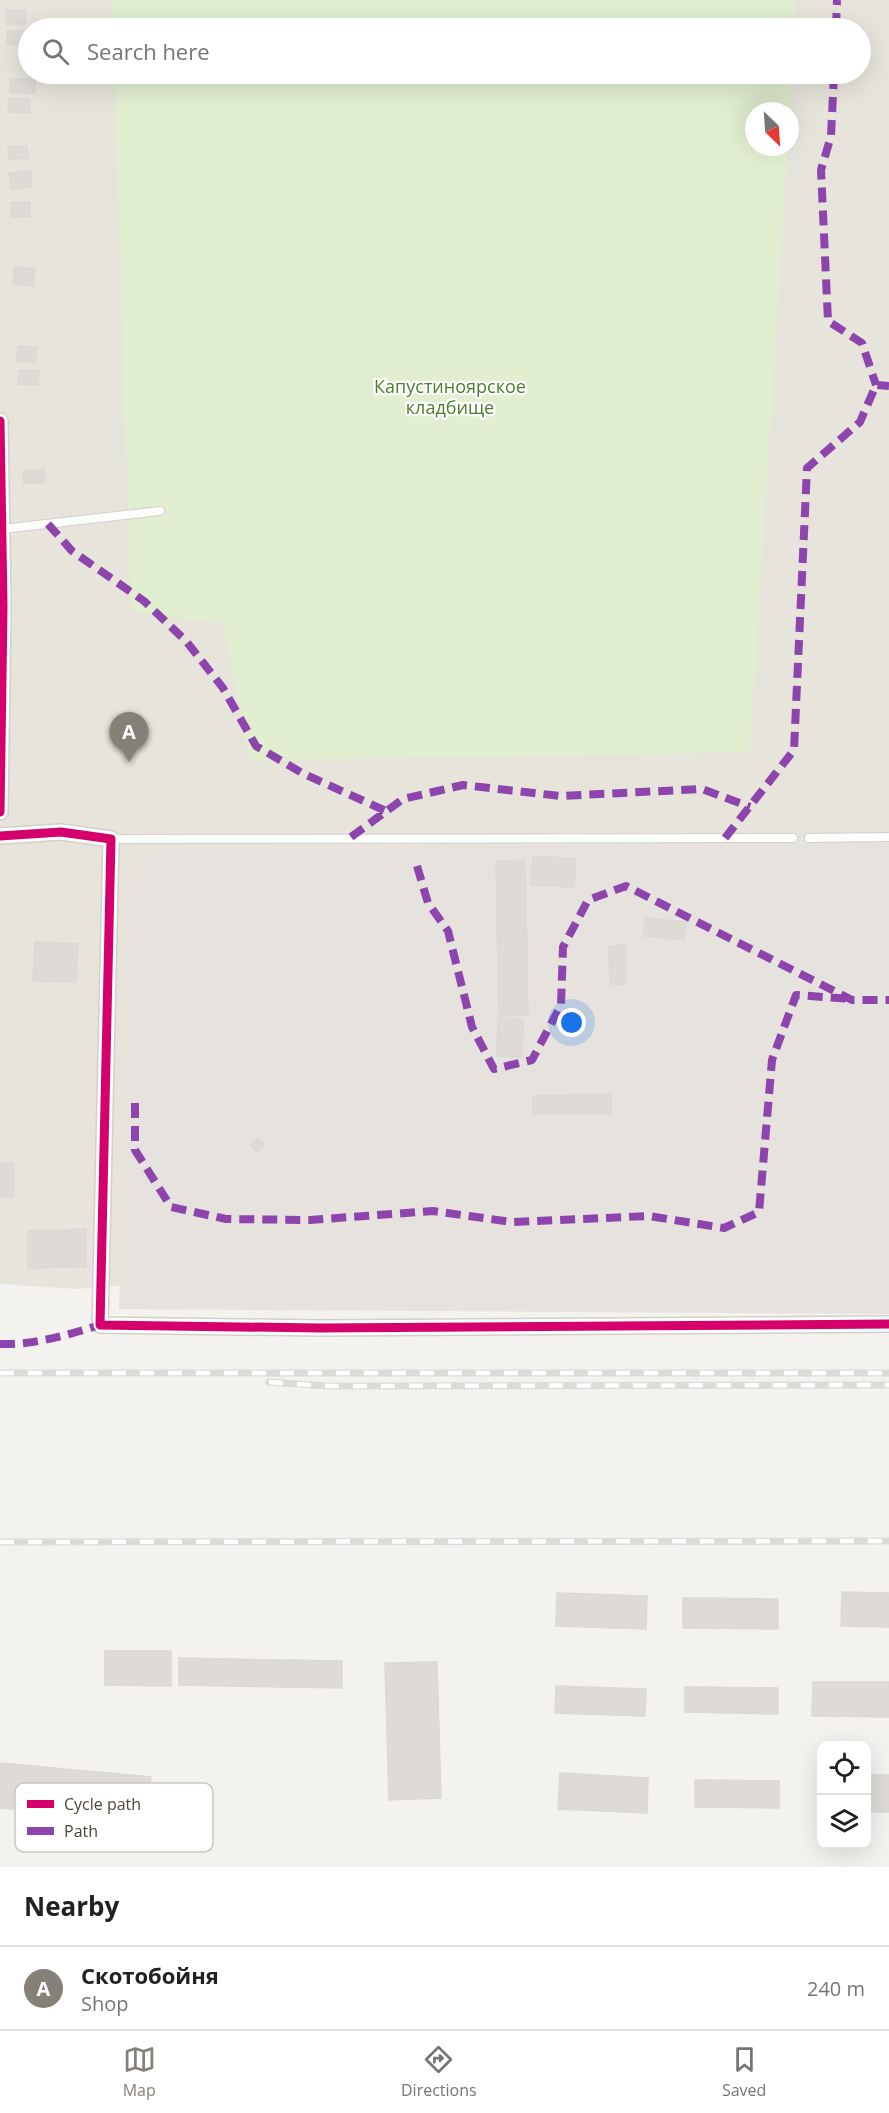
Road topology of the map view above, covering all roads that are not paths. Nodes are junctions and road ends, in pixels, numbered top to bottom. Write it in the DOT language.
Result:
graph roads {
  1 [pos="0,422"];
  2 [pos="0,432"];
  3 [pos="160,511"];
  4 [pos="2,530"];
  5 [pos="1,608"];
  6 [pos="0,812"];
  7 [pos="0,836"];
  8 [pos="889,837"];
  9 [pos="111,838"];
  10 [pos="793,838"];
  11 [pos="808,838"];
  12 [pos="889,1324"];
  1 -- 2 [label="street"];
  2 -- 4 [label="street"];
  3 -- 4 [label="lane"];
  4 -- 5 [label="street"];
  5 -- 6 [label="street"];
  7 -- 9 [label="street"];
  8 -- 11 [label="lane"];
  9 -- 10 [label="lane"];
  9 -- 12 [label="street"];
}
